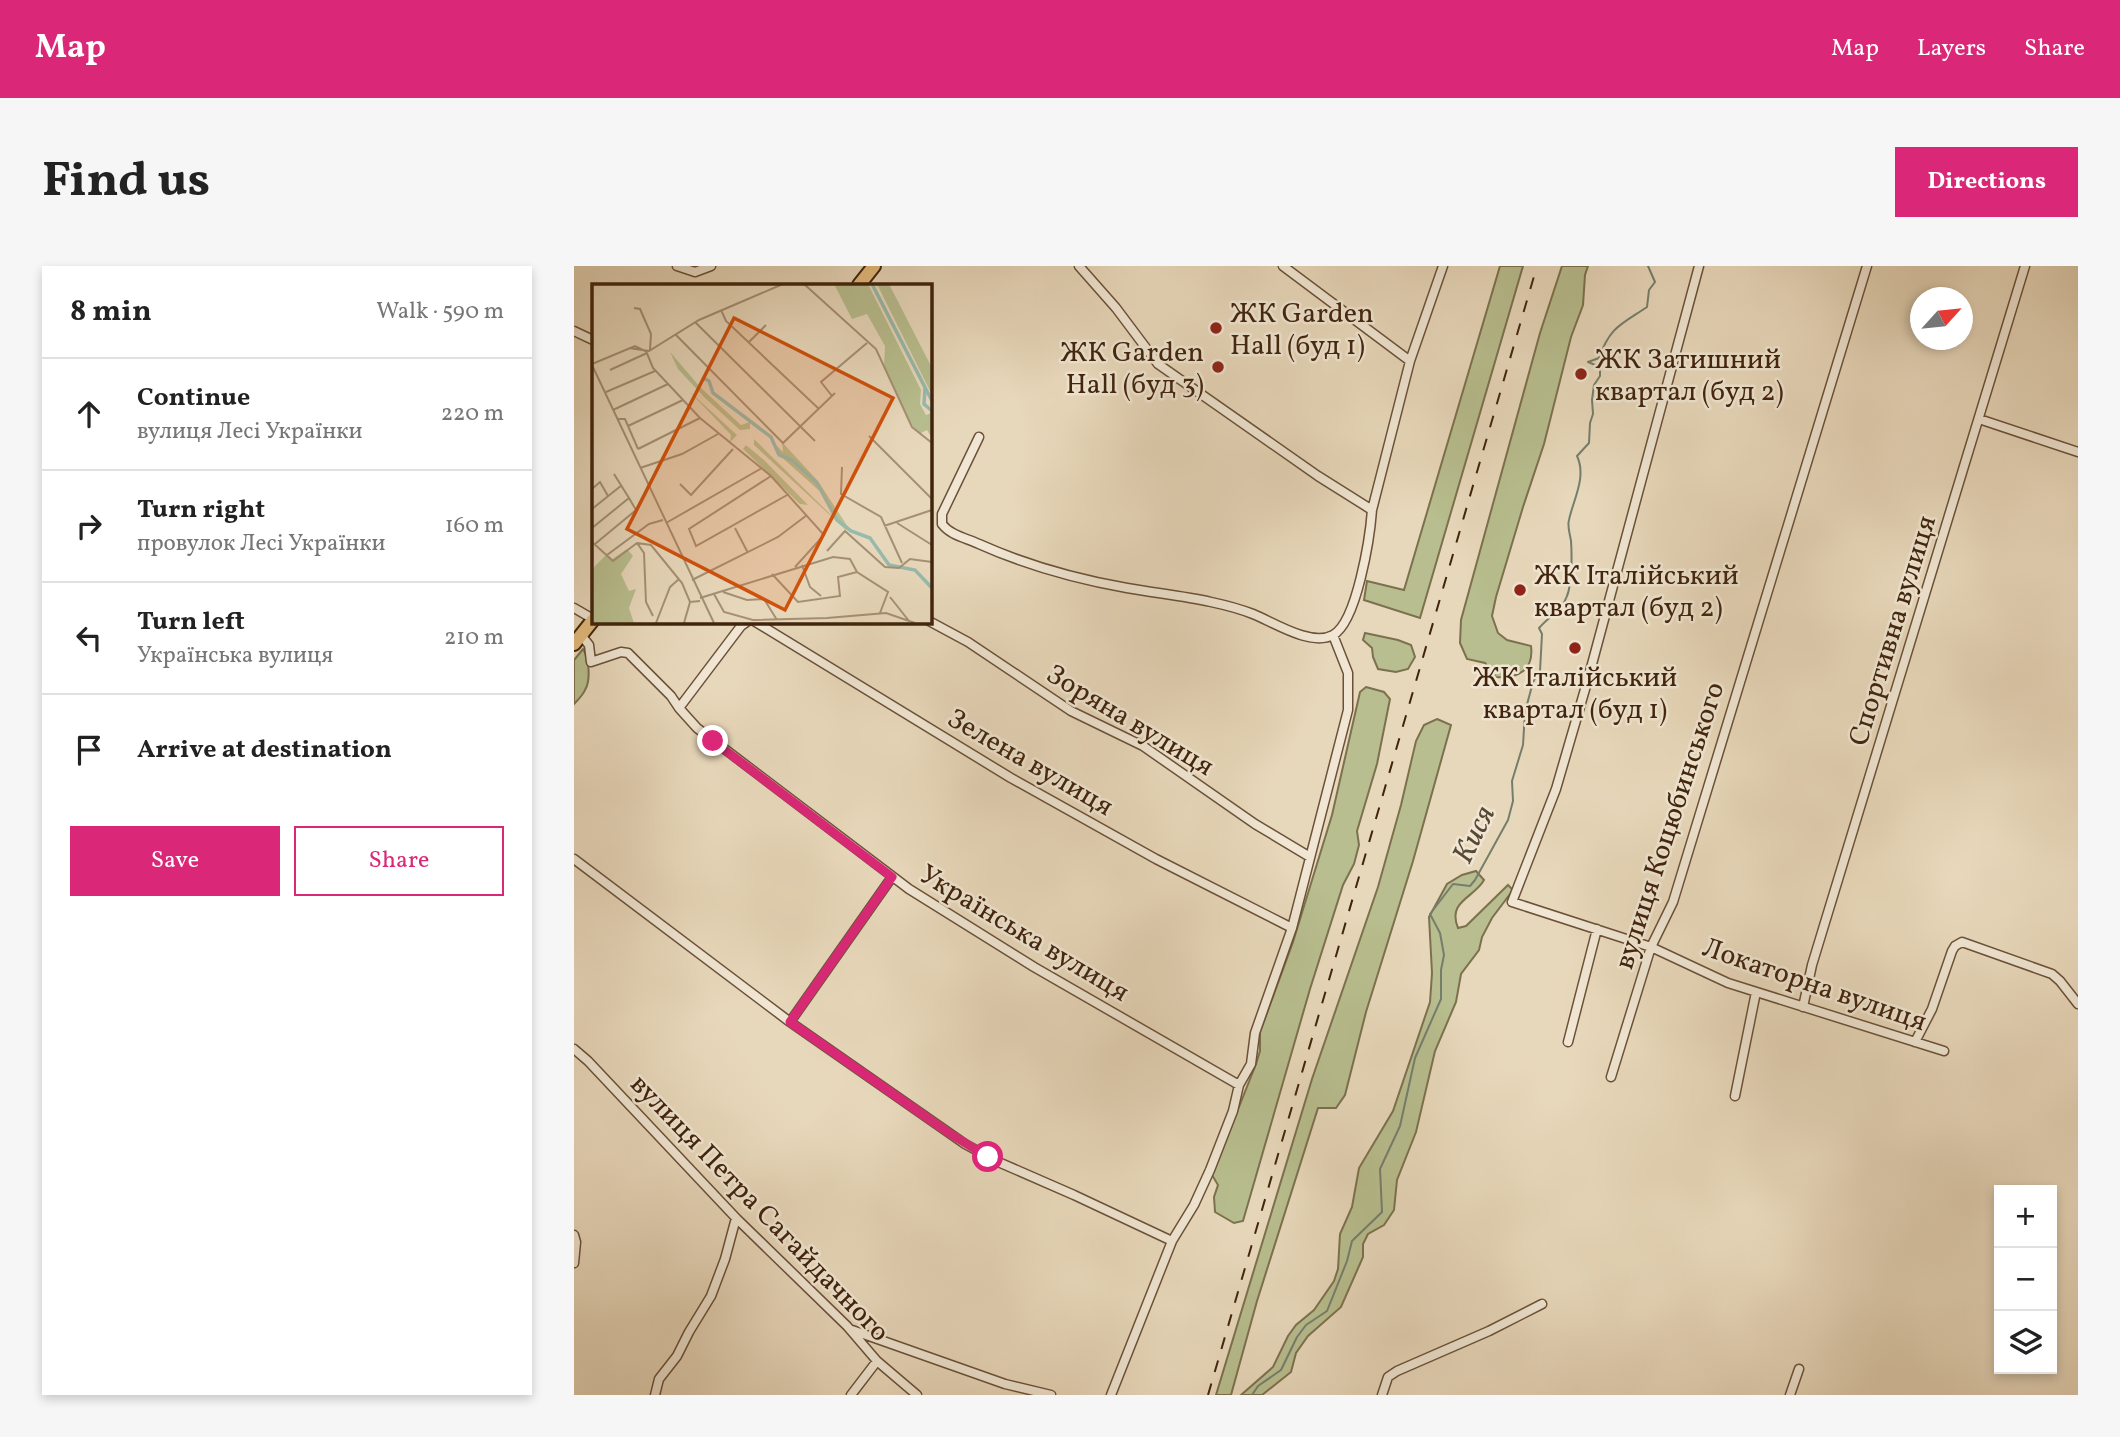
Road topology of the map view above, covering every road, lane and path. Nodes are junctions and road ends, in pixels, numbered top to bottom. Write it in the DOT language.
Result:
graph roads {
  1 [pos="677,266"];
  2 [pos="711,266"];
  3 [pos="874,266"];
  4 [pos="1079,266"];
  5 [pos="1283,266"];
  6 [pos="1443,266"];
  7 [pos="1699,266"];
  8 [pos="1867,266"];
  9 [pos="2025,266"];
  10 [pos="860,284"];
  11 [pos="574,331"];
  12 [pos="592,340"];
  13 [pos="1410,361"];
  14 [pos="1979,419"];
  15 [pos="979,437"];
  16 [pos="2078,452"];
  17 [pos="1372,510"];
  18 [pos="574,608"];
  19 [pos="592,619"];
  20 [pos="592,621"];
  21 [pos="931,622"];
  22 [pos="746,623"];
  23 [pos="757,623"];
  24 [pos="1333,635"];
  25 [pos="578,640"];
  26 [pos="679,708"];
  27 [pos="1310,857"];
  28 [pos="574,859"];
  29 [pos="892,877"];
  30 [pos="1292,928"];
  31 [pos="1597,929"];
  32 [pos="1651,947"];
  33 [pos="1756,992"];
  34 [pos="2078,1004"];
  35 [pos="1803,1007"];
  36 [pos="790,1022"];
  37 [pos="1568,1042"];
  38 [pos="1915,1042"];
  39 [pos="574,1049"];
  40 [pos="1944,1051"];
  41 [pos="1611,1077"];
  42 [pos="1239,1085"];
  43 [pos="1735,1096"];
  44 [pos="736,1218"];
  45 [pos="574,1235"];
  46 [pos="1171,1241"];
  47 [pos="574,1263"];
  48 [pos="1542,1304"];
  49 [pos="847,1326"];
  50 [pos="877,1361"];
  51 [pos="1799,1368"];
  52 [pos="1048,1394"];
  53 [pos="655,1395"];
  54 [pos="851,1395"];
  55 [pos="917,1395"];
  56 [pos="1111,1395"];
  57 [pos="1382,1395"];
  58 [pos="1790,1395"];
  1 -- 2 [label="street"];
  3 -- 10 [label="main road"];
  4 -- 17 [label="street"];
  5 -- 13 [label="street"];
  6 -- 13 [label="street"];
  7 -- 31 [label="street, Локаторна вулиця"];
  8 -- 32 [label="street, вулиця Коцюбинського"];
  9 -- 14 [label="street, Спортивна вулиця"];
  11 -- 12 [label="street"];
  13 -- 17 [label="street"];
  14 -- 16 [label="street"];
  14 -- 35 [label="street, Спортивна вулиця"];
  15 -- 24 [label="street"];
  17 -- 24 [label="street"];
  18 -- 19 [label="street"];
  20 -- 25 [label="main road"];
  21 -- 27 [label="street, Зоряна вулиця"];
  22 -- 26 [label="street"];
  23 -- 30 [label="street, Зелена вулиця"];
  24 -- 27 [label="street"];
  25 -- 26 [label="street, Українська вулиця"];
  26 -- 29 [label="street, Українська вулиця"];
  27 -- 30 [label="street"];
  28 -- 36 [label="street"];
  29 -- 36 [label="street"];
  29 -- 42 [label="street, Українська вулиця"];
  30 -- 42 [label="street"];
  31 -- 32 [label="street, Локаторна вулиця"];
  31 -- 37 [label="street"];
  32 -- 33 [label="street, Локаторна вулиця"];
  32 -- 41 [label="street, вулиця Коцюбинського"];
  33 -- 35 [label="street, Локаторна вулиця"];
  33 -- 43 [label="street"];
  34 -- 38 [label="street"];
  35 -- 38 [label="street, Локаторна вулиця"];
  36 -- 46 [label="street"];
  38 -- 40 [label="street, Локаторна вулиця"];
  39 -- 44 [label="street, вулиця Петра Сагайдачного"];
  42 -- 46 [label="street"];
  44 -- 49 [label="street, вулиця Петра Сагайдачного"];
  44 -- 53 [label="street"];
  45 -- 47 [label="street"];
  46 -- 56 [label="street"];
  48 -- 57 [label="street"];
  49 -- 50 [label="street, вулиця Петра Сагайдачного"];
  49 -- 52 [label="street"];
  50 -- 54 [label="street"];
  50 -- 55 [label="street, вулиця Петра Сагайдачного"];
  51 -- 58 [label="street"];
}
